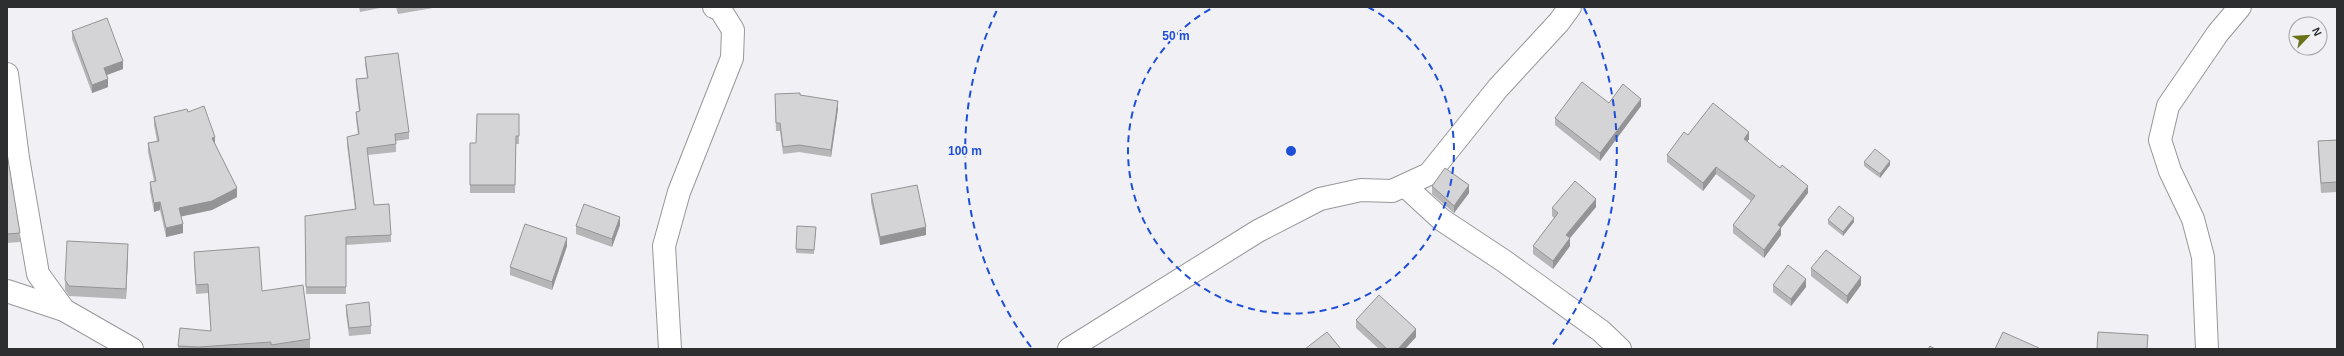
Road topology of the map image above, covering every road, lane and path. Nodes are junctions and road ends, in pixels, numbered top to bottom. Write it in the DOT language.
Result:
graph roads {
  1 [pos="714,7"];
  2 [pos="1570,7"];
  3 [pos="2240,7"];
  4 [pos="7,74"];
  5 [pos="1405,186"];
  6 [pos="7,291"];
  7 [pos="64,310"];
  8 [pos="132,349"];
  9 [pos="670,349"];
  10 [pos="1069,349"];
  11 [pos="1620,349"];
  12 [pos="2207,349"];
  1 -- 9 [label="street"];
  2 -- 5 [label="street"];
  3 -- 12 [label="street"];
  4 -- 7 [label="street"];
  5 -- 10 [label="street"];
  5 -- 11 [label="street"];
  6 -- 7 [label="street"];
  7 -- 8 [label="street"];
}
